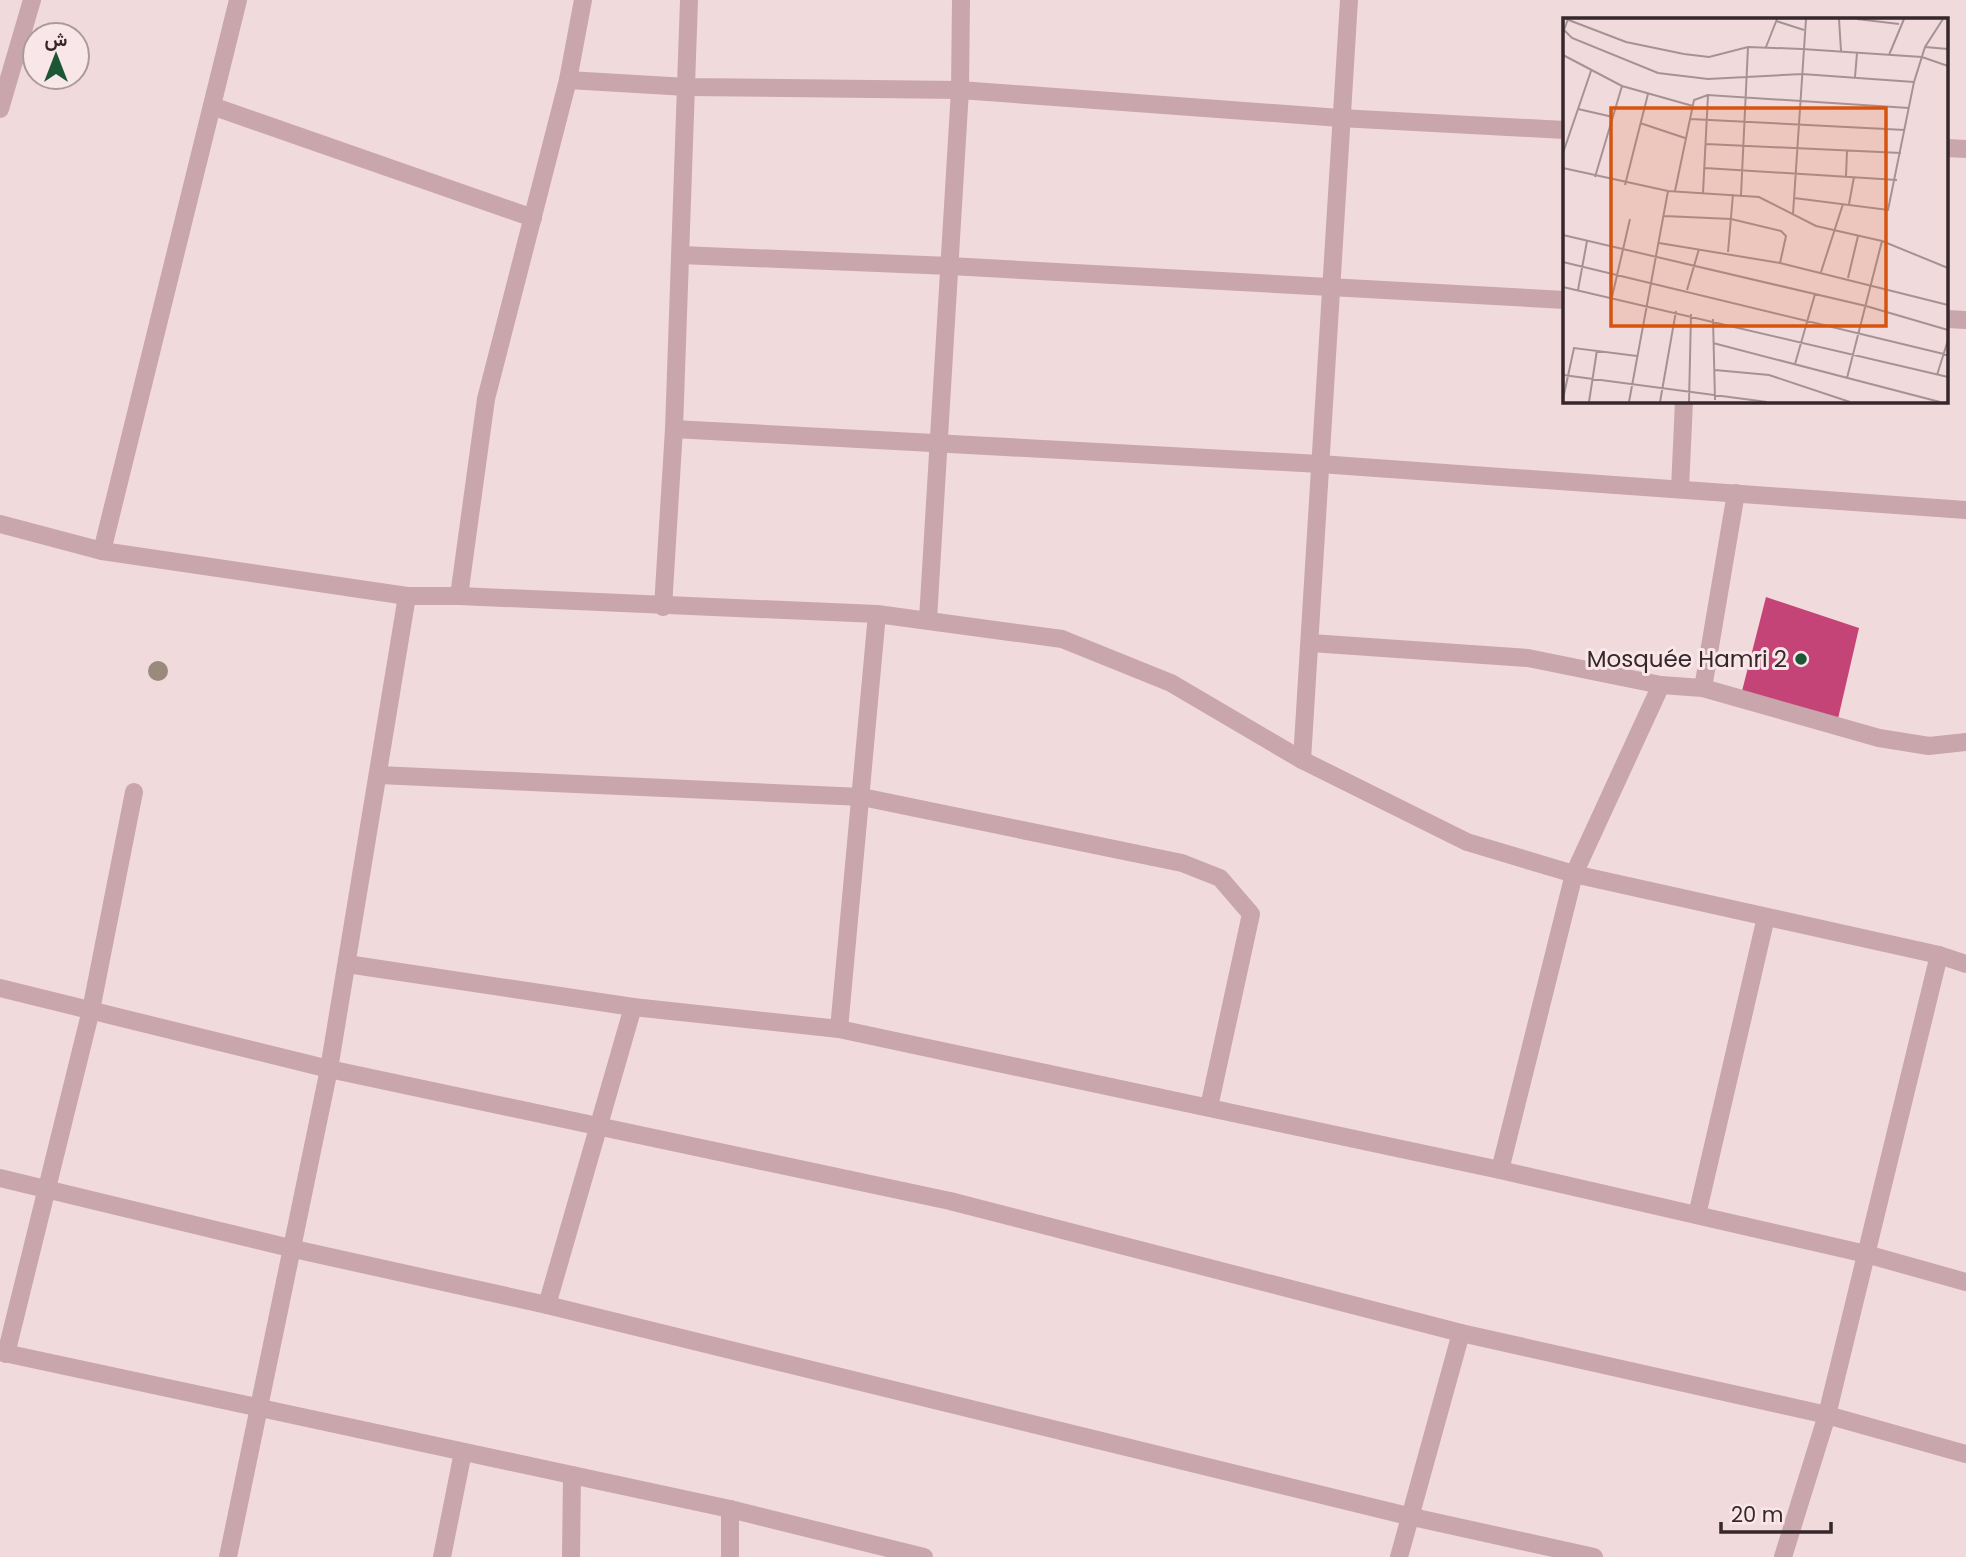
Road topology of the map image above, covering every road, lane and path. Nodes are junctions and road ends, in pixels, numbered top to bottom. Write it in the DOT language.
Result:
graph roads {
  1 [pos="32,0"];
  2 [pos="238,0"];
  3 [pos="583,0"];
  4 [pos="689,0"];
  5 [pos="961,0"];
  6 [pos="1349,0"];
  7 [pos="7,61"];
  8 [pos="568,80"];
  9 [pos="687,87"];
  10 [pos="960,90"];
  11 [pos="212,106"];
  12 [pos="0,109"];
  13 [pos="1340,118"];
  14 [pos="1563,130"];
  15 [pos="1948,148"];
  16 [pos="1966,149"];
  17 [pos="533,218"];
  18 [pos="681,255"];
  19 [pos="950,266"];
  20 [pos="1330,288"];
  21 [pos="1563,300"];
  22 [pos="1948,319"];
  23 [pos="1966,320"];
  24 [pos="1684,402"];
  25 [pos="674,429"];
  26 [pos="937,445"];
  27 [pos="1320,464"];
  28 [pos="1680,489"];
  29 [pos="1736,494"];
  30 [pos="1966,510"];
  31 [pos="0,524"];
  32 [pos="102,551"];
  33 [pos="407,596"];
  34 [pos="458,596"];
  35 [pos="663,607"];
  36 [pos="877,614"];
  37 [pos="928,619"];
  38 [pos="1311,643"];
  39 [pos="1661,685"];
  40 [pos="1703,688"];
  41 [pos="1966,742"];
  42 [pos="1302,760"];
  43 [pos="379,775"];
  44 [pos="134,792"];
  45 [pos="862,797"];
  46 [pos="1574,874"];
  47 [pos="1766,917"];
  48 [pos="1939,955"];
  49 [pos="347,964"];
  50 [pos="1966,964"];
  51 [pos="0,988"];
  52 [pos="633,1007"];
  53 [pos="92,1010"];
  54 [pos="839,1029"];
  55 [pos="329,1069"];
  56 [pos="1209,1107"];
  57 [pos="600,1126"];
  58 [pos="1500,1170"];
  59 [pos="0,1178"];
  60 [pos="47,1189"];
  61 [pos="1697,1215"];
  62 [pos="294,1249"];
  63 [pos="1866,1254"];
  64 [pos="1966,1282"];
  65 [pos="547,1306"];
  66 [pos="1461,1333"];
  67 [pos="3,1353"];
  68 [pos="258,1409"];
  69 [pos="1827,1415"];
  70 [pos="463,1452"];
  71 [pos="1966,1454"];
  72 [pos="572,1475"];
  73 [pos="730,1509"];
  74 [pos="1408,1516"];
  75 [pos="228,1557"];
  76 [pos="442,1557"];
  77 [pos="571,1557"];
  78 [pos="730,1557"];
  79 [pos="924,1557"];
  80 [pos="1399,1557"];
  81 [pos="1594,1557"];
  82 [pos="1783,1557"];
  1 -- 7 [label="street"];
  2 -- 11 [label="street"];
  3 -- 8 [label="street"];
  4 -- 9 [label="street"];
  5 -- 10 [label="street"];
  6 -- 13 [label="street"];
  7 -- 12 [label="street"];
  8 -- 9 [label="street"];
  8 -- 17 [label="street"];
  9 -- 10 [label="street"];
  9 -- 18 [label="street"];
  10 -- 13 [label="street"];
  10 -- 19 [label="street"];
  11 -- 17 [label="street"];
  11 -- 32 [label="street"];
  13 -- 14 [label="street"];
  13 -- 20 [label="street"];
  15 -- 16 [label="street"];
  17 -- 34 [label="street"];
  18 -- 19 [label="street"];
  18 -- 25 [label="street"];
  19 -- 20 [label="street"];
  19 -- 26 [label="street"];
  20 -- 21 [label="street"];
  20 -- 27 [label="street"];
  22 -- 23 [label="street"];
  24 -- 28 [label="street"];
  25 -- 26 [label="street"];
  25 -- 35 [label="street"];
  26 -- 27 [label="street"];
  26 -- 37 [label="street"];
  27 -- 28 [label="street"];
  27 -- 38 [label="street"];
  28 -- 29 [label="street"];
  29 -- 30 [label="street"];
  29 -- 40 [label="street"];
  31 -- 32 [label="street"];
  32 -- 33 [label="street"];
  33 -- 34 [label="street"];
  33 -- 43 [label="street"];
  34 -- 35 [label="street"];
  35 -- 36 [label="street"];
  36 -- 37 [label="street"];
  36 -- 45 [label="street"];
  37 -- 42 [label="street"];
  38 -- 39 [label="street"];
  38 -- 42 [label="street"];
  39 -- 40 [label="street"];
  39 -- 46 [label="street"];
  40 -- 41 [label="street"];
  42 -- 46 [label="street"];
  43 -- 45 [label="street"];
  43 -- 49 [label="street"];
  44 -- 53 [label="street"];
  45 -- 54 [label="street"];
  45 -- 56 [label="street"];
  46 -- 47 [label="street"];
  46 -- 58 [label="street"];
  47 -- 48 [label="street"];
  47 -- 61 [label="street"];
  48 -- 50 [label="street"];
  48 -- 63 [label="street"];
  49 -- 52 [label="street"];
  49 -- 55 [label="street"];
  51 -- 53 [label="street"];
  52 -- 54 [label="street"];
  52 -- 57 [label="street"];
  53 -- 55 [label="street"];
  53 -- 60 [label="street"];
  54 -- 56 [label="street"];
  55 -- 57 [label="street"];
  55 -- 62 [label="street"];
  56 -- 58 [label="street"];
  57 -- 65 [label="street"];
  57 -- 66 [label="street"];
  58 -- 61 [label="street"];
  59 -- 60 [label="street"];
  60 -- 62 [label="street"];
  60 -- 67 [label="street"];
  61 -- 63 [label="street"];
  62 -- 65 [label="street"];
  62 -- 68 [label="street"];
  63 -- 64 [label="street"];
  63 -- 69 [label="street"];
  65 -- 74 [label="street"];
  66 -- 69 [label="street"];
  66 -- 74 [label="street"];
  67 -- 68 [label="street"];
  68 -- 70 [label="street"];
  68 -- 75 [label="street"];
  69 -- 71 [label="street"];
  69 -- 82 [label="street"];
  70 -- 72 [label="street"];
  70 -- 76 [label="street"];
  72 -- 73 [label="street"];
  72 -- 77 [label="street"];
  73 -- 78 [label="street"];
  73 -- 79 [label="street"];
  74 -- 80 [label="street"];
  74 -- 81 [label="street"];
}
